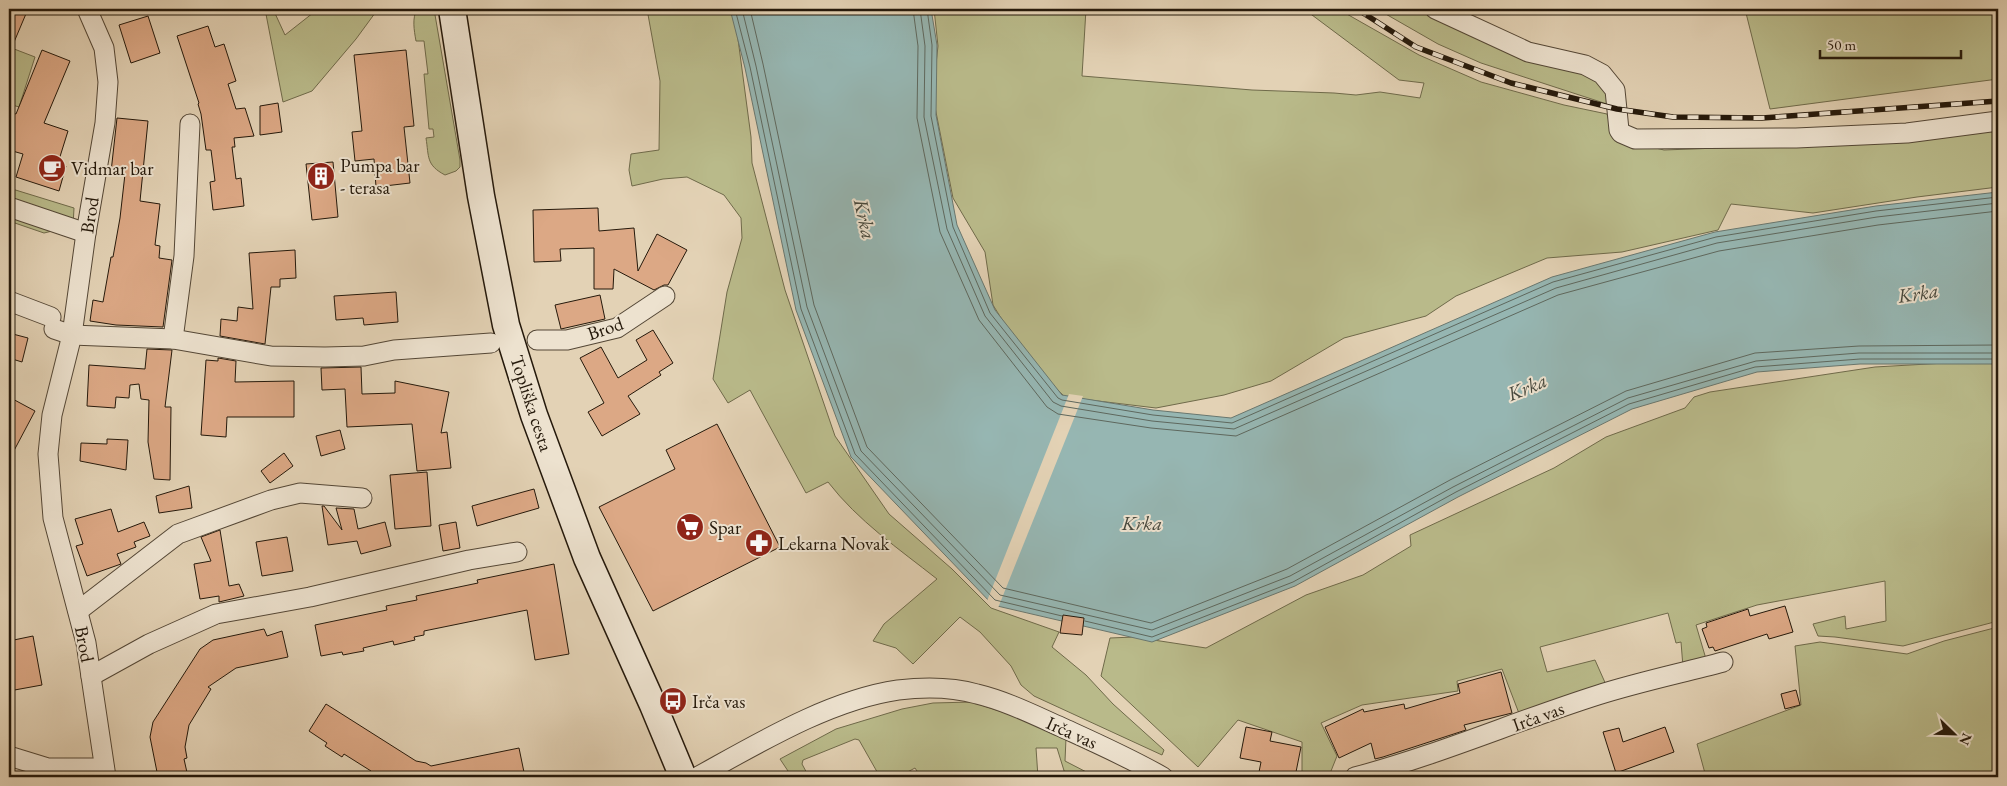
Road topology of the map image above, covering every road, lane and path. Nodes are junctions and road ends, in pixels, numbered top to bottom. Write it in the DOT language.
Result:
graph roads {
  1 [pos="87,9"];
  2 [pos="452,9"];
  3 [pos="1434,9"];
  4 [pos="1998,121"];
  5 [pos="190,124"];
  6 [pos="9,207"];
  7 [pos="86,233"];
  8 [pos="665,296"];
  9 [pos="9,301"];
  10 [pos="9,314"];
  11 [pos="28,321"];
  12 [pos="72,335"];
  13 [pos="173,339"];
  14 [pos="537,340"];
  15 [pos="491,343"];
  16 [pos="362,498"];
  17 [pos="517,552"];
  18 [pos="78,611"];
  19 [pos="1723,662"];
  20 [pos="91,676"];
  21 [pos="9,756"];
  22 [pos="105,773"];
  23 [pos="683,777"];
  24 [pos="697,777"];
  25 [pos="1163,777"];
  26 [pos="1355,777"];
  1 -- 7 [label="street, Brod"];
  2 -- 23 [label="main road, Topliška cesta"];
  3 -- 4 [label="street"];
  5 -- 13 [label="street"];
  6 -- 7 [label="street"];
  7 -- 12 [label="street, Brod"];
  8 -- 14 [label="street, Brod"];
  9 -- 12 [label="street"];
  10 -- 11 [label="street"];
  12 -- 13 [label="street"];
  12 -- 18 [label="street, Brod"];
  13 -- 15 [label="street"];
  16 -- 18 [label="street, Brod"];
  17 -- 20 [label="street"];
  18 -- 20 [label="street, Brod"];
  19 -- 26 [label="street, Irča vas"];
  20 -- 22 [label="street, Brod"];
  21 -- 22 [label="street"];
  24 -- 25 [label="street, Irča vas"];
}
